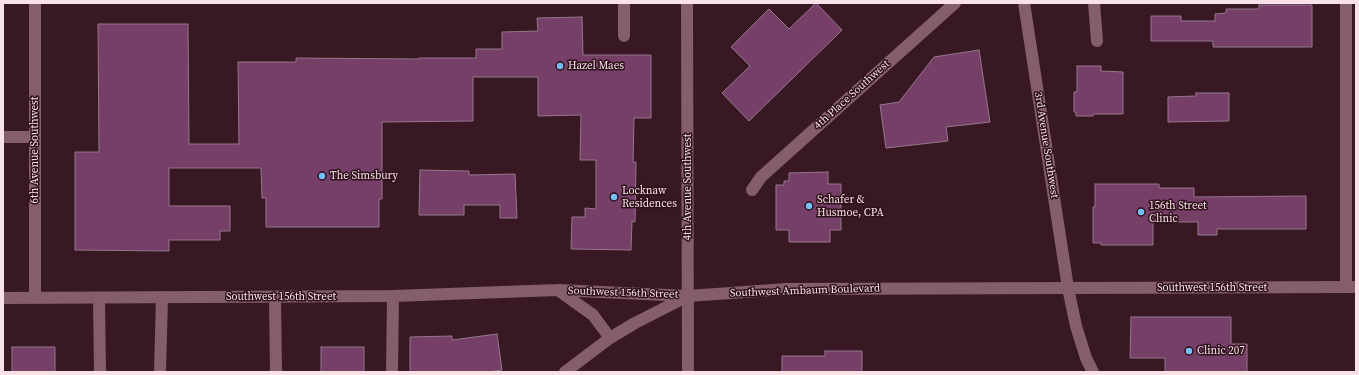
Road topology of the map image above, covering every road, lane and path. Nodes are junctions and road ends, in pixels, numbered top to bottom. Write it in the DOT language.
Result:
graph roads {
  1 [pos="35,3"];
  2 [pos="624,3"];
  3 [pos="687,3"];
  4 [pos="955,3"];
  5 [pos="1024,3"];
  6 [pos="1094,3"];
  7 [pos="1346,3"];
  8 [pos="624,36"];
  9 [pos="1097,41"];
  10 [pos="3,137"];
  11 [pos="35,137"];
  12 [pos="752,190"];
  13 [pos="1351,287"];
  14 [pos="1068,288"];
  15 [pos="558,290"];
  16 [pos="393,296"];
  17 [pos="688,296"];
  18 [pos="162,297"];
  19 [pos="275,297"];
  20 [pos="3,298"];
  21 [pos="35,298"];
  22 [pos="99,298"];
  23 [pos="610,338"];
  24 [pos="100,372"];
  25 [pos="160,372"];
  26 [pos="276,372"];
  27 [pos="392,372"];
  28 [pos="565,372"];
  29 [pos="688,372"];
  30 [pos="1092,372"];
  1 -- 11 [label="street, 6th Avenue Southwest"];
  2 -- 8 [label="street"];
  3 -- 17 [label="street, 4th Avenue Southwest"];
  4 -- 12 [label="street, 4th Place Southwest"];
  5 -- 14 [label="street, 3rd Avenue Southwest"];
  6 -- 9 [label="street"];
  7 -- 13 [label="street"];
  10 -- 11 [label="street"];
  11 -- 21 [label="street, 6th Avenue Southwest"];
  13 -- 14 [label="street, Southwest 156th Street"];
  14 -- 17 [label="street, Southwest Ambaum Boulevard"];
  14 -- 30 [label="street, 3rd Avenue Southwest"];
  15 -- 16 [label="street, Southwest 156th Street"];
  15 -- 17 [label="street, Southwest 156th Street"];
  15 -- 23 [label="street, Southwest 156th Street"];
  16 -- 19 [label="street, Southwest 156th Street"];
  16 -- 27 [label="street"];
  17 -- 23 [label="street, Southwest Ambaum Boulevard"];
  17 -- 29 [label="street, 4th Avenue Southwest"];
  18 -- 19 [label="street, Southwest 156th Street"];
  18 -- 22 [label="street, Southwest 156th Street"];
  18 -- 25 [label="street"];
  19 -- 26 [label="street"];
  20 -- 21 [label="street, Southwest 156th Street"];
  21 -- 22 [label="street, Southwest 156th Street"];
  22 -- 24 [label="street"];
  23 -- 28 [label="street, Southwest Ambaum Boulevard"];
}
